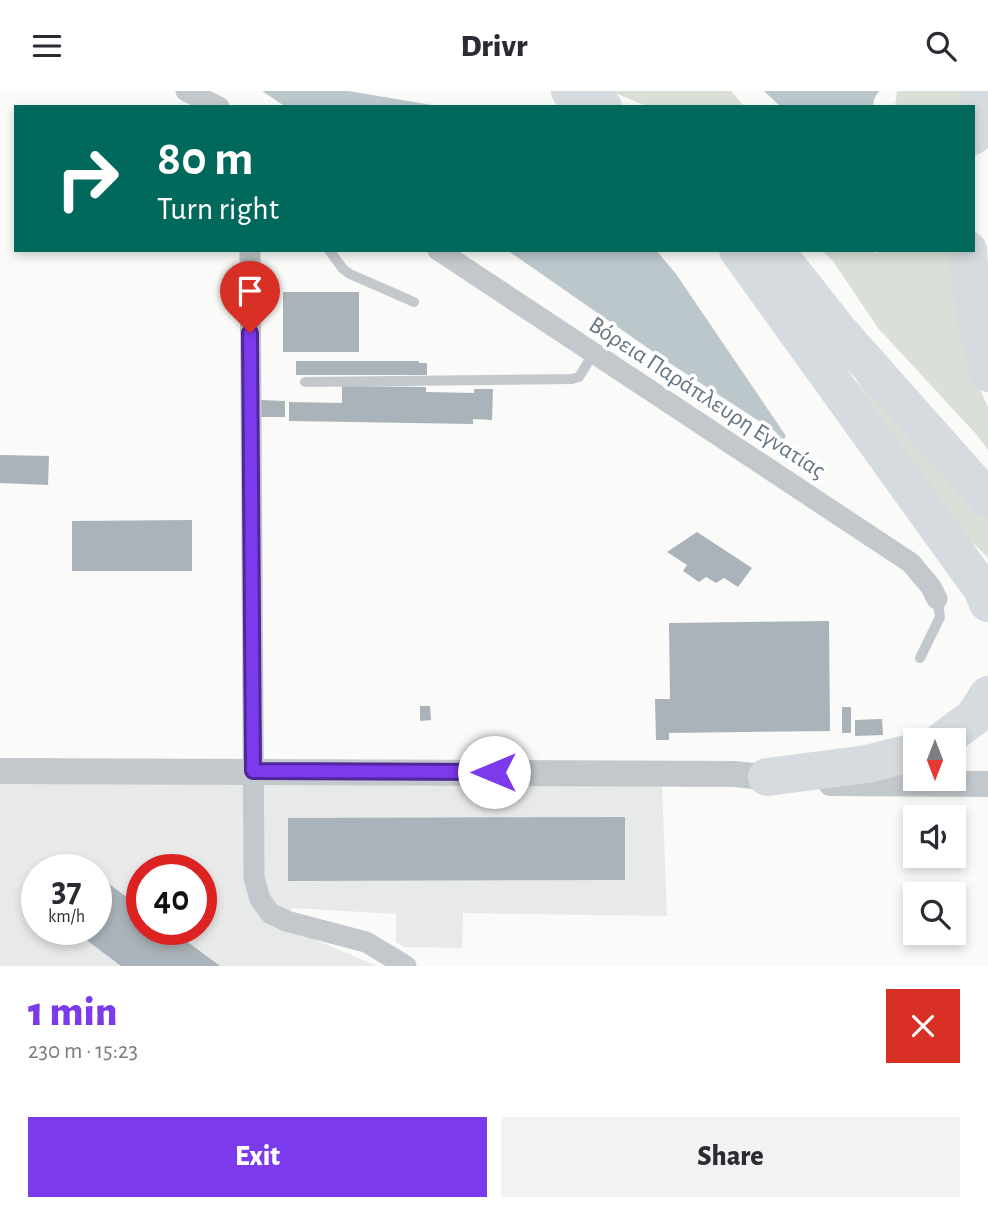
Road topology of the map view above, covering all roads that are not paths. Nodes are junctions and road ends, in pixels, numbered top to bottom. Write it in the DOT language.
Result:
graph roads {
  1 [pos="186,91"];
  2 [pos="570,91"];
  3 [pos="981,91"];
  4 [pos="215,105"];
  5 [pos="599,105"];
  6 [pos="975,125"];
  7 [pos="250,252"];
  8 [pos="330,252"];
  9 [pos="441,252"];
  10 [pos="739,252"];
  11 [pos="777,252"];
  12 [pos="968,252"];
  13 [pos="414,302"];
  14 [pos="593,354"];
  15 [pos="988,373"];
  16 [pos="305,382"];
  17 [pos="988,499"];
  18 [pos="937,599"];
  19 [pos="988,603"];
  20 [pos="920,657"];
  21 [pos="988,695"];
  22 [pos="959,728"];
  23 [pos="903,755"];
  24 [pos="0,771"];
  25 [pos="253,771"];
  26 [pos="767,777"];
  27 [pos="988,783"];
  28 [pos="406,966"];
  1 -- 4 [label="street"];
  2 -- 5 [label="highway"];
  3 -- 6 [label="highway"];
  7 -- 25 [label="street"];
  8 -- 13 [label="lane"];
  9 -- 14 [label="street, Βόρεια Παράπλευρη Εγνατίας"];
  10 -- 19 [label="highway"];
  11 -- 17 [label="highway"];
  12 -- 15 [label="highway"];
  14 -- 16 [label="lane"];
  14 -- 18 [label="street, Βόρεια Παράπλευρη Εγνατίας"];
  18 -- 20 [label="lane"];
  21 -- 22 [label="highway"];
  23 -- 26 [label="highway"];
  24 -- 25 [label="street"];
  25 -- 26 [label="street"];
  25 -- 28 [label="street"];
  26 -- 27 [label="street"];
}
